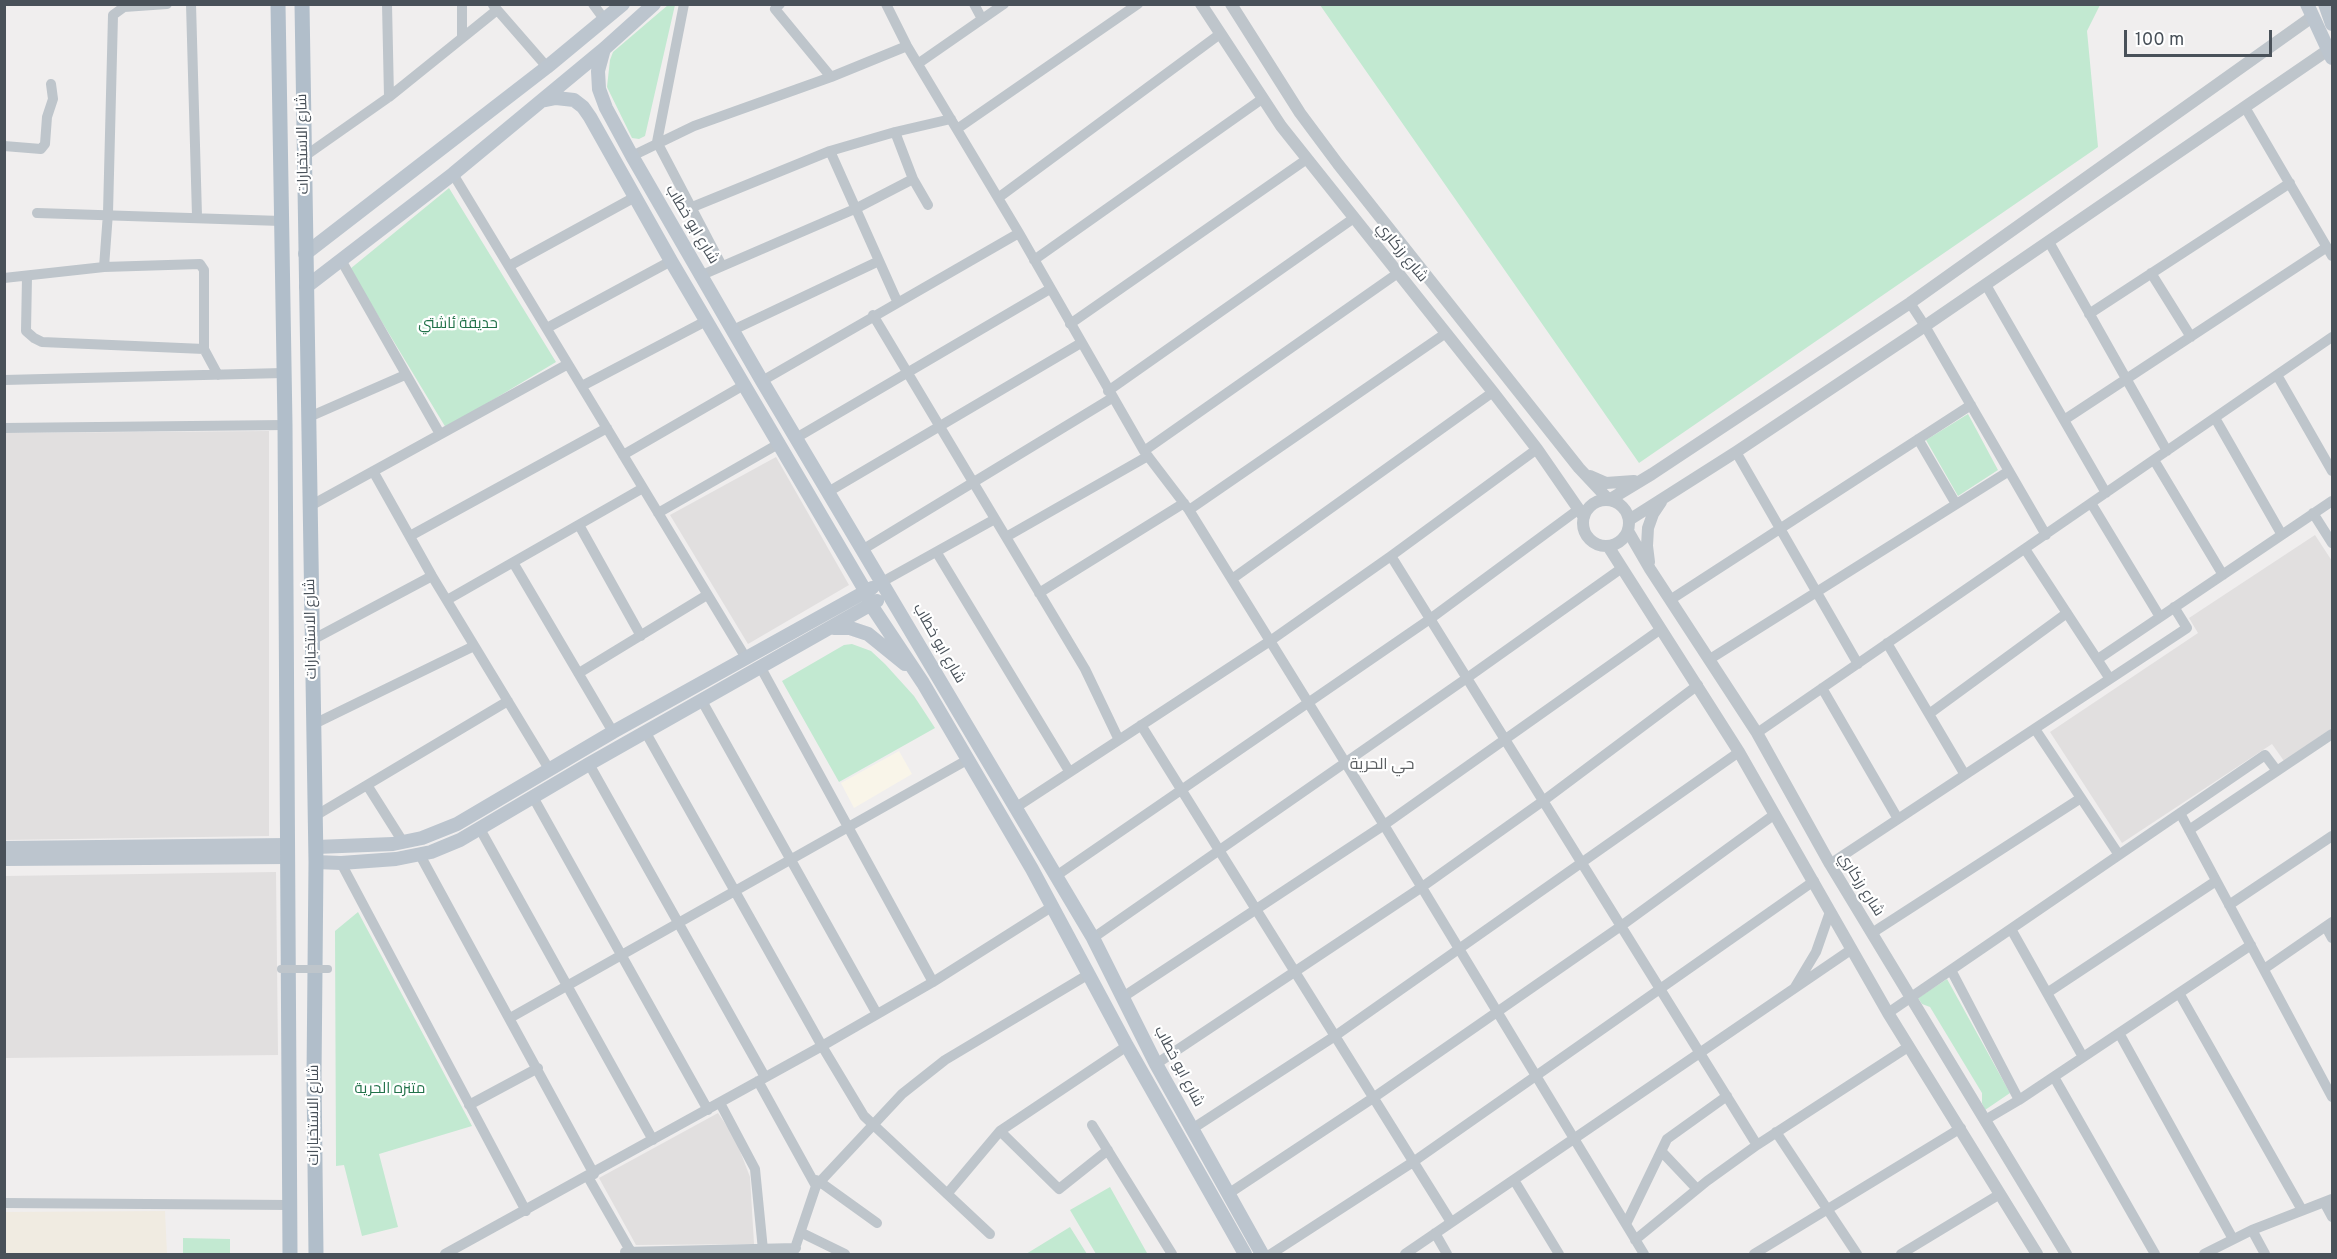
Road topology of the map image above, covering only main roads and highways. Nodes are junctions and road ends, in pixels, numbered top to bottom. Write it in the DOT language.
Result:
graph roads {
  1 [pos="278,4"];
  2 [pos="302,4"];
  3 [pos="623,4"];
  4 [pos="654,4"];
  5 [pos="2325,4"];
  6 [pos="2310,11"];
  7 [pos="2332,24"];
  8 [pos="303,34"];
  9 [pos="280,36"];
  10 [pos="604,49"];
  11 [pos="2330,54"];
  12 [pos="541,101"];
  13 [pos="606,108"];
  14 [pos="590,117"];
  15 [pos="305,254"];
  16 [pos="306,286"];
  17 [pos="309,484"];
  18 [pos="285,485"];
  19 [pos="886,588"];
  20 [pos="868,598"];
  21 [pos="831,628"];
  22 [pos="923,683"];
  23 [pos="316,847"];
  24 [pos="4,848"];
  25 [pos="288,851"];
  26 [pos="4,859"];
  27 [pos="1047,860"];
  28 [pos="316,862"];
  29 [pos="1032,869"];
  30 [pos="290,1076"];
  31 [pos="314,1076"];
  32 [pos="1249,1231"];
  33 [pos="1236,1239"];
  34 [pos="290,1254"];
  35 [pos="316,1254"];
  36 [pos="1245,1254"];
  37 [pos="1262,1254"];
  1 -- 9 [label="main road, شارع الاستخبارات"];
  2 -- 8 [label="main road, شارع الاستخبارات"];
  3 -- 15 [label="main road"];
  4 -- 10 [label="main road"];
  5 -- 7 [label="main road"];
  6 -- 11 [label="main road"];
  8 -- 9 [label="main road"];
  8 -- 15 [label="main road, شارع الاستخبارات"];
  9 -- 18 [label="main road, شارع الاستخبارات"];
  10 -- 12 [label="main road"];
  10 -- 13 [label="main road, شارع ابو خطاب"];
  12 -- 14 [label="main road"];
  12 -- 16 [label="main road"];
  13 -- 14 [label="main road"];
  13 -- 19 [label="main road, شارع ابو خطاب"];
  14 -- 20 [label="main road"];
  15 -- 16 [label="main road, شارع الاستخبارات"];
  16 -- 17 [label="main road, شارع الاستخبارات"];
  17 -- 18 [label="main road"];
  17 -- 23 [label="main road, شارع الاستخبارات"];
  18 -- 25 [label="main road, شارع الاستخبارات"];
  19 -- 20 [label="main road"];
  19 -- 27 [label="main road, شارع ابو خطاب"];
  20 -- 21 [label="main road"];
  20 -- 22 [label="main road"];
  20 -- 23 [label="main road"];
  21 -- 22 [label="main road"];
  21 -- 28 [label="main road"];
  22 -- 29 [label="main road"];
  23 -- 28 [label="main road, شارع الاستخبارات"];
  24 -- 25 [label="main road"];
  25 -- 26 [label="main road"];
  25 -- 30 [label="main road, شارع الاستخبارات"];
  27 -- 29 [label="main road"];
  27 -- 32 [label="main road, شارع ابو خطاب"];
  28 -- 31 [label="main road, شارع الاستخبارات"];
  29 -- 33 [label="main road"];
  30 -- 31 [label="main road"];
  30 -- 34 [label="main road, شارع الاستخبارات"];
  31 -- 35 [label="main road, شارع الاستخبارات"];
  32 -- 33 [label="main road"];
  32 -- 37 [label="main road, شارع ابو خطاب"];
  33 -- 36 [label="main road"];
}
